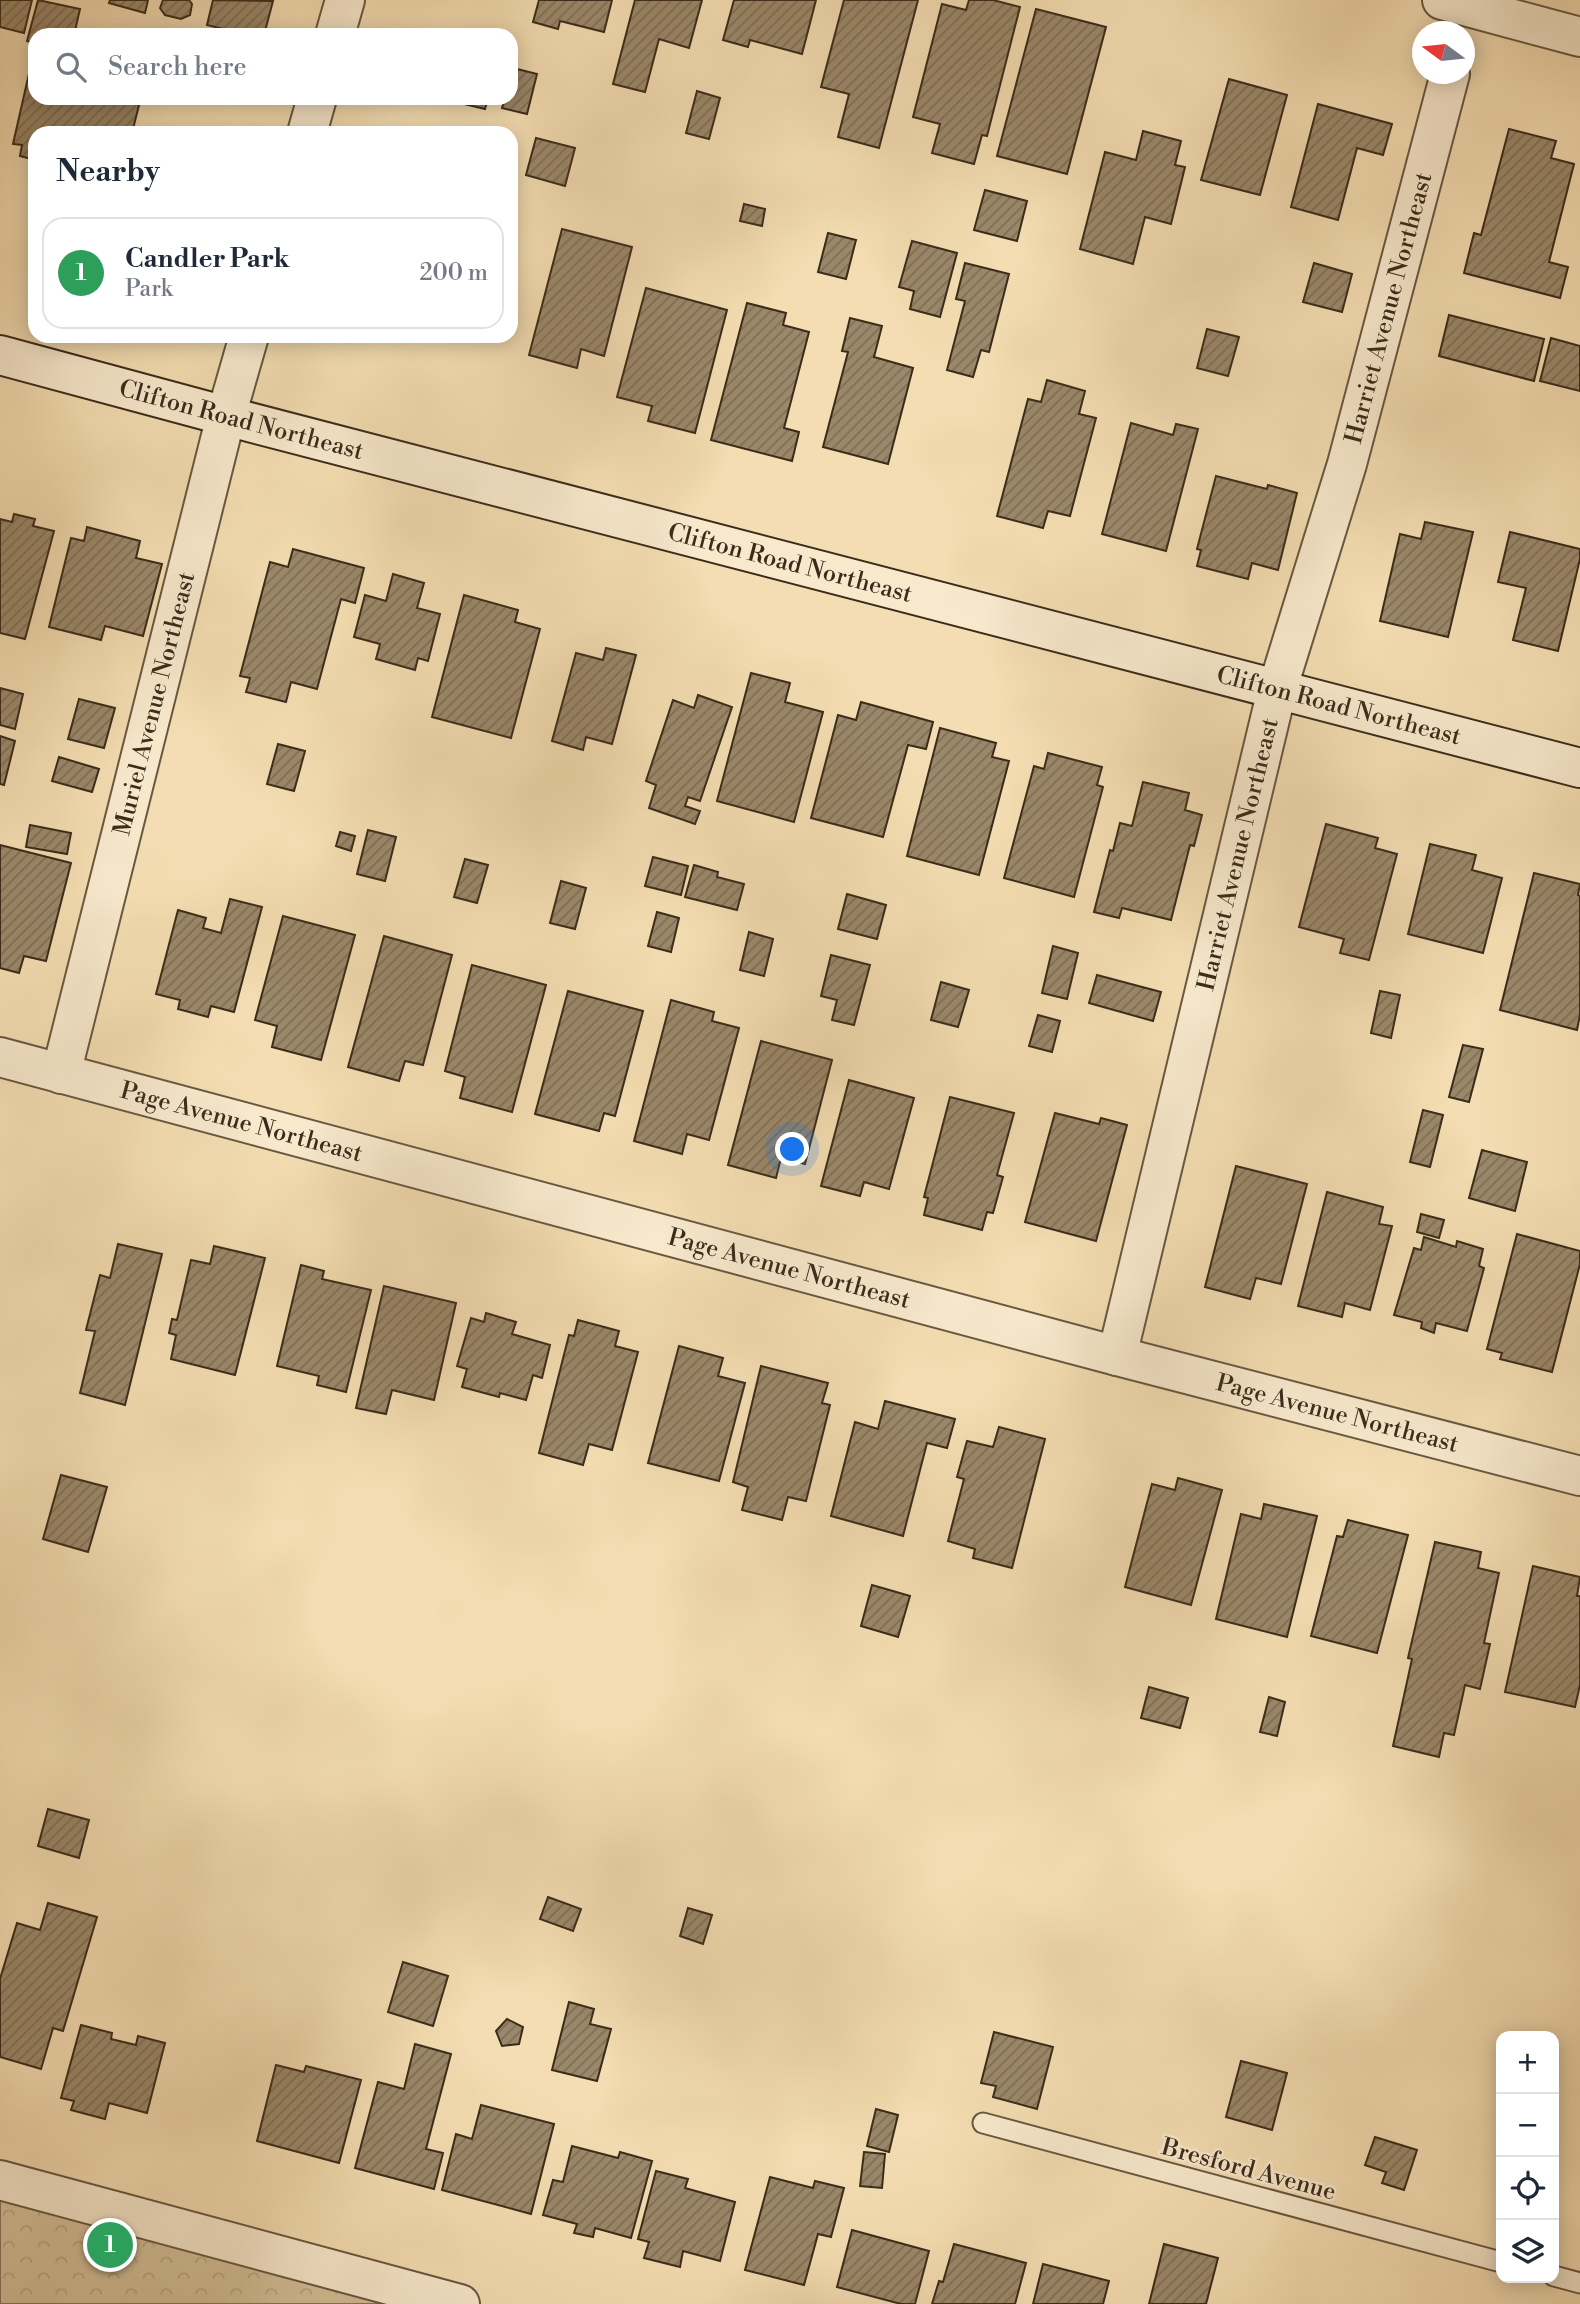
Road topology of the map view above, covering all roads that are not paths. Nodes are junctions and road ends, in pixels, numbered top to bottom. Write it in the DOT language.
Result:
graph roads {
  1 [pos="345,0"];
  2 [pos="1460,10"];
  3 [pos="337,28"];
  4 [pos="1580,37"];
  5 [pos="1447,84"];
  6 [pos="315,105"];
  7 [pos="309,126"];
  8 [pos="247,343"];
  9 [pos="0,355"];
  10 [pos="226,416"];
  11 [pos="1277,690"];
  12 [pos="1580,768"];
  13 [pos="0,1057"];
  14 [pos="61,1074"];
  15 [pos="1117,1356"];
  16 [pos="1580,1476"];
  17 [pos="984,2123"];
  18 [pos="0,2180"];
  19 [pos="1496,2261"];
  20 [pos="1559,2277"];
  21 [pos="1580,2283"];
  22 [pos="460,2304"];
  1 -- 3 [label="street"];
  2 -- 4 [label="street"];
  5 -- 11 [label="street, Harriet Avenue Northeast"];
  6 -- 7 [label="street"];
  8 -- 10 [label="street, Muriel Avenue Northeast"];
  9 -- 10 [label="street, Clifton Road Northeast"];
  10 -- 11 [label="street, Clifton Road Northeast"];
  10 -- 14 [label="street, Muriel Avenue Northeast"];
  11 -- 12 [label="street, Clifton Road Northeast"];
  11 -- 15 [label="street, Harriet Avenue Northeast"];
  13 -- 14 [label="street, Page Avenue Northeast"];
  14 -- 15 [label="street, Page Avenue Northeast"];
  15 -- 16 [label="street, Page Avenue Northeast"];
  17 -- 19 [label="lane, Bresford Avenue"];
  18 -- 22 [label="street"];
  20 -- 21 [label="lane"];
}
